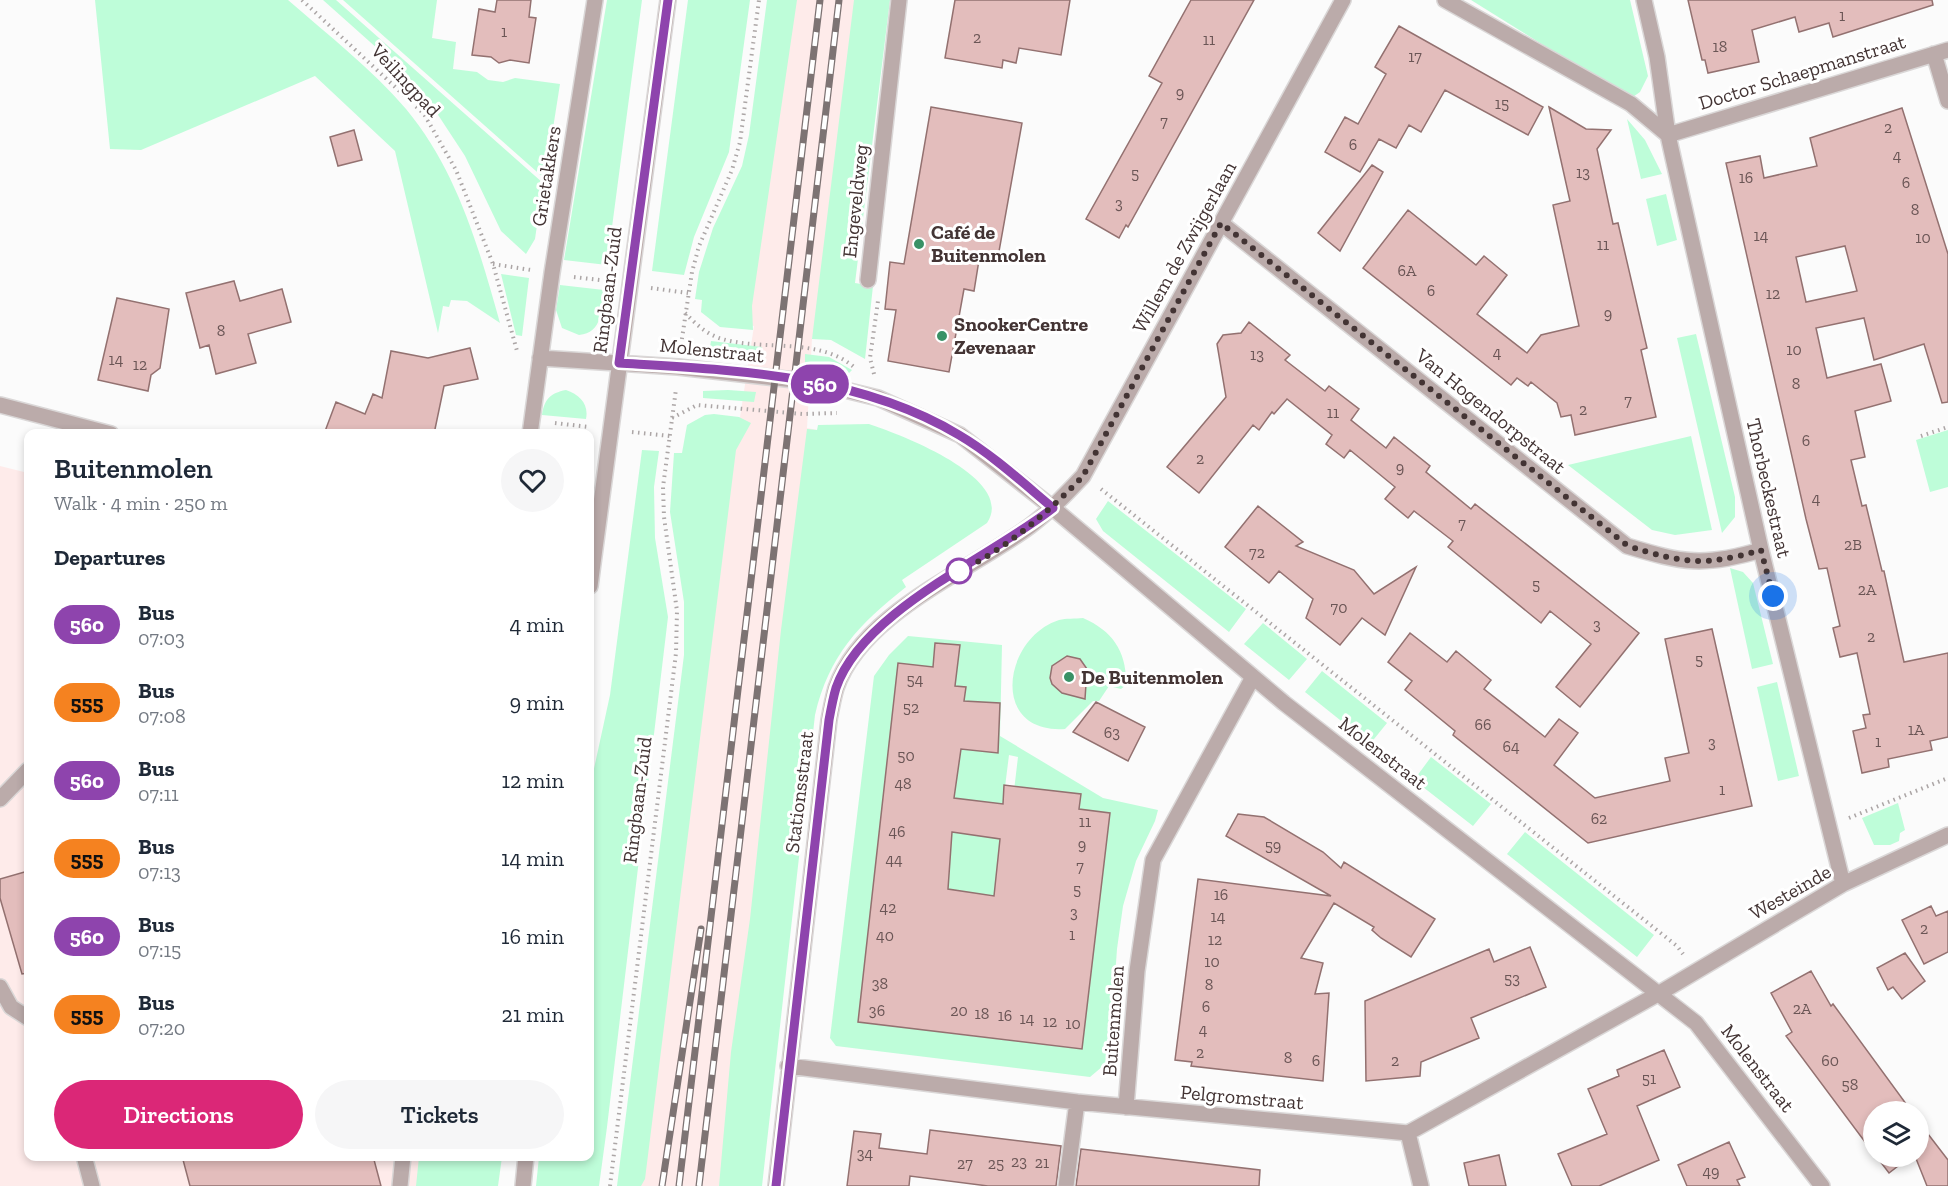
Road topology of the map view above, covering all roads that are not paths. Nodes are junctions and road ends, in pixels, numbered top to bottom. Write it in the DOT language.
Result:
graph roads {
  1 [pos="595,0"];
  2 [pos="668,0"];
  3 [pos="899,0"];
  4 [pos="1343,0"];
  5 [pos="1444,0"];
  6 [pos="1644,0"];
  7 [pos="1941,52"];
  8 [pos="1948,101"];
  9 [pos="1668,135"];
  10 [pos="1221,223"];
  11 [pos="868,280"];
  12 [pos="540,358"];
  13 [pos="619,363"];
  14 [pos="0,405"];
  15 [pos="92,429"];
  16 [pos="531,429"];
  17 [pos="1053,508"];
  18 [pos="1761,550"];
  19 [pos="594,555"];
  20 [pos="1253,677"];
  21 [pos="24,774"];
  22 [pos="0,799"];
  23 [pos="1948,835"];
  24 [pos="1844,884"];
  25 [pos="0,987"];
  26 [pos="1658,994"];
  27 [pos="24,1015"];
  28 [pos="788,1066"];
  29 [pos="1077,1102"];
  30 [pos="1126,1107"];
  31 [pos="1408,1133"];
  32 [pos="85,1161"];
  33 [pos="402,1161"];
  34 [pos="526,1161"];
  35 [pos="92,1186"];
  36 [pos="400,1186"];
  37 [pos="523,1186"];
  38 [pos="776,1186"];
  39 [pos="1066,1186"];
  40 [pos="1421,1186"];
  41 [pos="1822,1186"];
  1 -- 12 [label="street, Grietakkers"];
  2 -- 13 [label="street, Ringbaan-Zuid"];
  3 -- 11 [label="street, Engeveldweg"];
  4 -- 10 [label="street, Willem de Zwijgerlaan"];
  5 -- 9 [label="street"];
  6 -- 9 [label="street, Thorbeckestraat"];
  7 -- 8 [label="street"];
  7 -- 9 [label="street, Doctor Schaepmanstraat"];
  9 -- 18 [label="street, Thorbeckestraat"];
  10 -- 17 [label="street, Willem de Zwijgerlaan"];
  10 -- 18 [label="street, Van Hogendorpstraat"];
  12 -- 13 [label="street, Molenstraat"];
  12 -- 16 [label="street, Grietakkers"];
  13 -- 17 [label="street, Molenstraat"];
  13 -- 19 [label="street, Ringbaan-Zuid"];
  14 -- 15 [label="street"];
  17 -- 20 [label="street, Molenstraat"];
  17 -- 28 [label="street, Stationsstraat"];
  18 -- 24 [label="street, Thorbeckestraat"];
  20 -- 26 [label="street, Molenstraat"];
  20 -- 30 [label="street, Buitenmolen"];
  21 -- 22 [label="street"];
  23 -- 24 [label="street, Westeinde"];
  24 -- 26 [label="street, Westeinde"];
  25 -- 27 [label="street"];
  26 -- 31 [label="street"];
  26 -- 41 [label="street, Molenstraat"];
  28 -- 29 [label="street, Pelgromstraat"];
  28 -- 38 [label="street, Stationsstraat"];
  29 -- 30 [label="street, Pelgromstraat"];
  29 -- 39 [label="street"];
  30 -- 31 [label="street, Pelgromstraat"];
  31 -- 40 [label="street"];
  32 -- 35 [label="street"];
  33 -- 36 [label="street"];
  34 -- 37 [label="street"];
}
